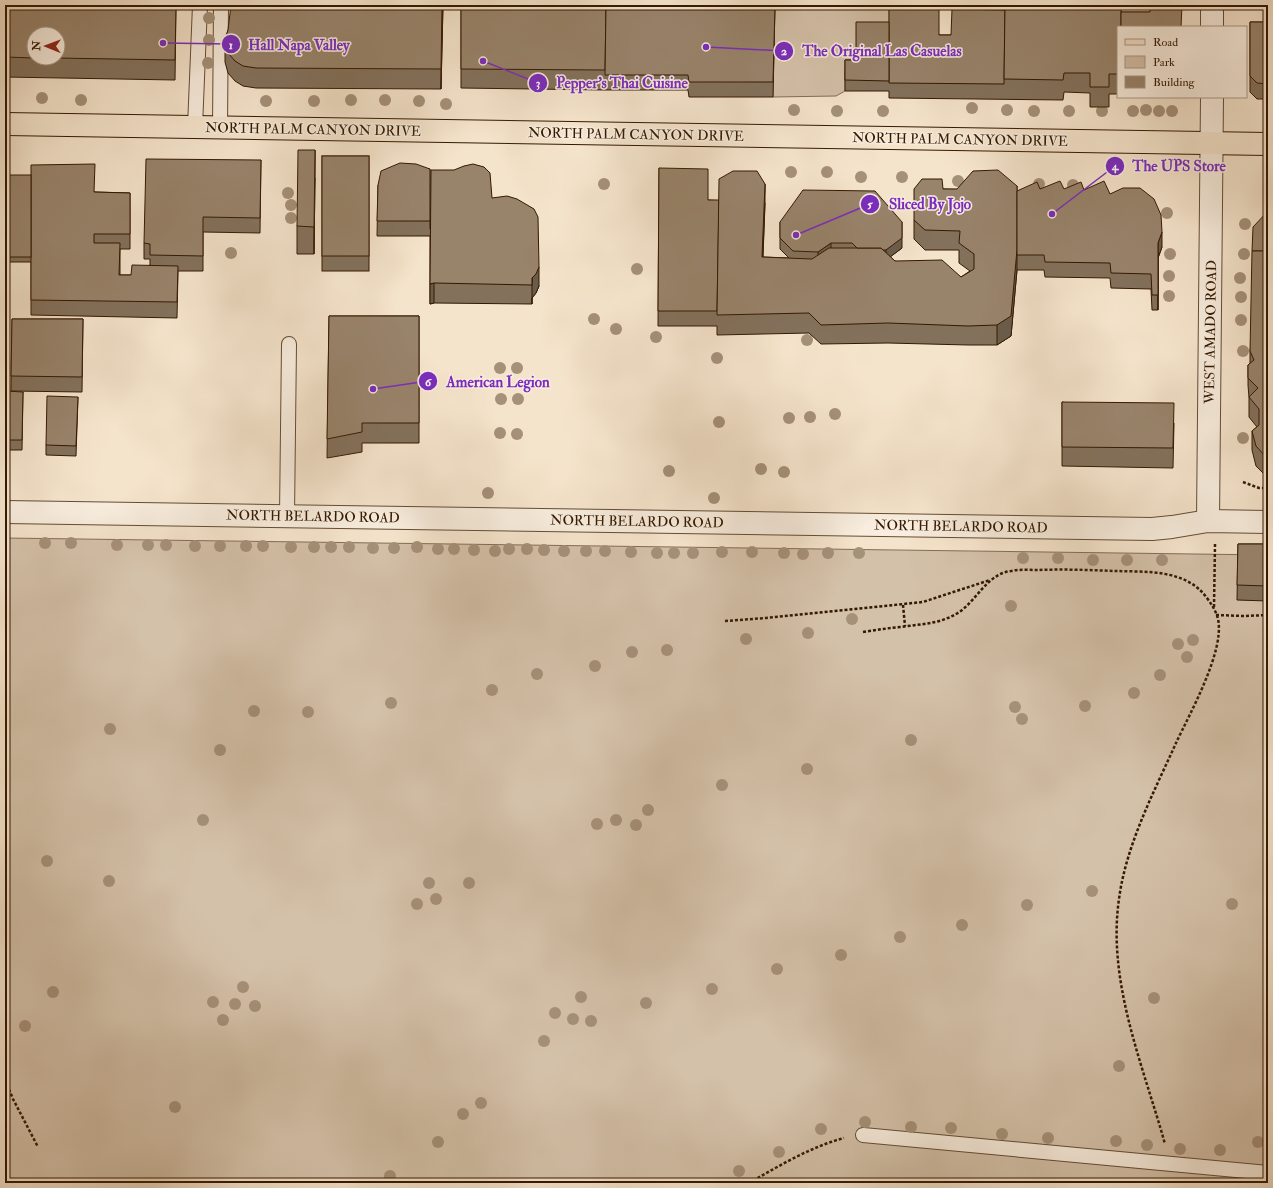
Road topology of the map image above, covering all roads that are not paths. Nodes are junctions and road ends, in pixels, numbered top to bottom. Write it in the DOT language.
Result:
graph roads {
  1 [pos="200,5"];
  2 [pos="221,5"];
  3 [pos="1212,5"];
  4 [pos="1212,26"];
  5 [pos="1212,98"];
  6 [pos="5,124"];
  7 [pos="195,127"];
  8 [pos="220,127"];
  9 [pos="1212,144"];
  10 [pos="1268,144"];
  11 [pos="289,344"];
  12 [pos="5,512"];
  13 [pos="287,516"];
  14 [pos="1212,521"];
  15 [pos="1268,522"];
  16 [pos="863,1135"];
  17 [pos="1268,1173"];
  1 -- 7 [label="lane"];
  2 -- 8 [label="lane"];
  3 -- 4 [label="street"];
  5 -- 9 [label="street, WEST AMADO ROAD"];
  6 -- 7 [label="main road, NORTH PALM CANYON DRIVE"];
  7 -- 8 [label="main road, NORTH PALM CANYON DRIVE"];
  8 -- 9 [label="main road, NORTH PALM CANYON DRIVE"];
  9 -- 10 [label="main road, NORTH PALM CANYON DRIVE"];
  9 -- 14 [label="street, WEST AMADO ROAD"];
  11 -- 13 [label="lane"];
  12 -- 13 [label="street, NORTH BELARDO ROAD"];
  13 -- 14 [label="street, NORTH BELARDO ROAD"];
  14 -- 15 [label="street, NORTH BELARDO ROAD"];
  16 -- 17 [label="lane"];
}
